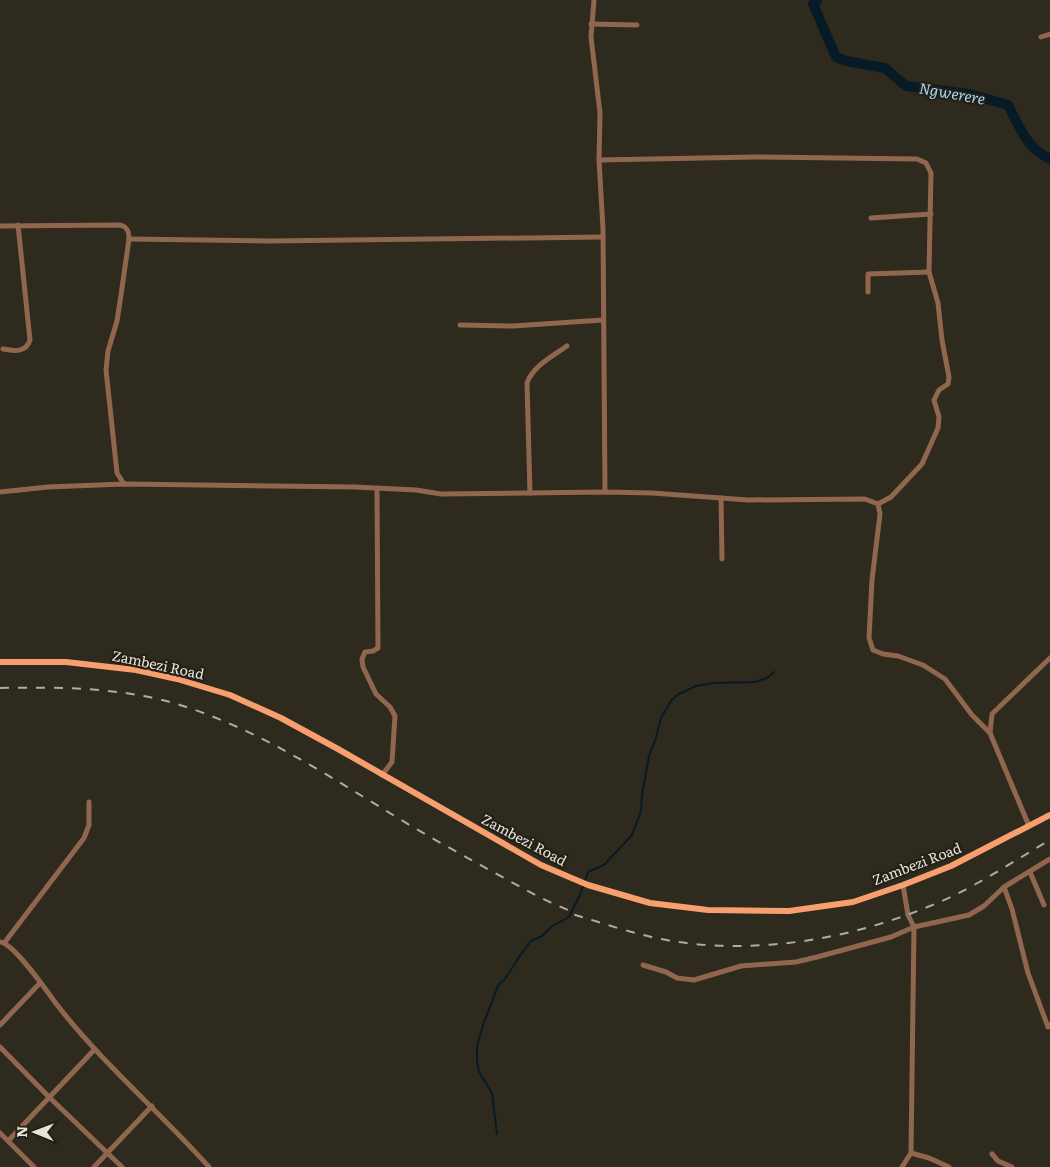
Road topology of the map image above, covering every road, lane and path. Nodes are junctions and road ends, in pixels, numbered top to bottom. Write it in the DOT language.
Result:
graph roads {
  1 [pos="594,0"];
  2 [pos="591,24"];
  3 [pos="637,25"];
  4 [pos="1050,34"];
  5 [pos="1041,37"];
  6 [pos="600,160"];
  7 [pos="931,214"];
  8 [pos="871,218"];
  9 [pos="0,226"];
  10 [pos="18,226"];
  11 [pos="602,237"];
  12 [pos="129,239"];
  13 [pos="929,272"];
  14 [pos="868,292"];
  15 [pos="603,320"];
  16 [pos="460,325"];
  17 [pos="567,346"];
  18 [pos="3,349"];
  19 [pos="124,484"];
  20 [pos="377,489"];
  21 [pos="0,492"];
  22 [pos="605,492"];
  23 [pos="530,493"];
  24 [pos="721,498"];
  25 [pos="878,504"];
  26 [pos="722,559"];
  27 [pos="1050,658"];
  28 [pos="0,662"];
  29 [pos="990,733"];
  30 [pos="382,775"];
  31 [pos="89,802"];
  32 [pos="1050,815"];
  33 [pos="1029,826"];
  34 [pos="1050,859"];
  35 [pos="1030,872"];
  36 [pos="903,885"];
  37 [pos="1004,888"];
  38 [pos="1044,905"];
  39 [pos="914,927"];
  40 [pos="3,942"];
  41 [pos="643,965"];
  42 [pos="40,983"];
  43 [pos="0,1025"];
  44 [pos="1049,1026"];
  45 [pos="1050,1033"];
  46 [pos="0,1047"];
  47 [pos="95,1049"];
  48 [pos="49,1097"];
  49 [pos="152,1106"];
  50 [pos="0,1133"];
  51 [pos="8,1141"];
  52 [pos="108,1153"];
  53 [pos="911,1153"];
  54 [pos="992,1154"];
  55 [pos="34,1167"];
  56 [pos="94,1167"];
  57 [pos="122,1167"];
  58 [pos="209,1167"];
  59 [pos="902,1167"];
  60 [pos="949,1167"];
  61 [pos="1012,1167"];
  1 -- 2 [label="street"];
  2 -- 3 [label="street"];
  2 -- 6 [label="street"];
  4 -- 5 [label="street"];
  6 -- 7 [label="street"];
  6 -- 11 [label="street"];
  7 -- 8 [label="street"];
  7 -- 13 [label="street"];
  9 -- 10 [label="street"];
  10 -- 12 [label="street"];
  10 -- 18 [label="street"];
  11 -- 12 [label="street"];
  11 -- 15 [label="street"];
  12 -- 19 [label="street"];
  13 -- 14 [label="street"];
  13 -- 25 [label="street"];
  15 -- 16 [label="street"];
  15 -- 22 [label="street"];
  17 -- 23 [label="street"];
  19 -- 20 [label="street"];
  19 -- 21 [label="street"];
  20 -- 23 [label="street"];
  20 -- 30 [label="street"];
  22 -- 23 [label="street"];
  22 -- 24 [label="street"];
  24 -- 25 [label="street"];
  24 -- 26 [label="street"];
  25 -- 29 [label="street"];
  27 -- 29 [label="street"];
  28 -- 30 [label="main road, Zambezi Road"];
  29 -- 33 [label="street"];
  30 -- 36 [label="main road, Zambezi Road"];
  31 -- 40 [label="street"];
  32 -- 33 [label="main road, Zambezi Road"];
  33 -- 36 [label="main road, Zambezi Road"];
  34 -- 35 [label="street"];
  35 -- 37 [label="street"];
  35 -- 38 [label="street"];
  36 -- 39 [label="street"];
  37 -- 39 [label="street"];
  37 -- 44 [label="street"];
  39 -- 41 [label="street"];
  39 -- 53 [label="street"];
  40 -- 42 [label="street"];
  42 -- 43 [label="street"];
  42 -- 47 [label="street"];
  44 -- 45 [label="street"];
  46 -- 48 [label="street"];
  47 -- 48 [label="street"];
  47 -- 49 [label="street"];
  48 -- 51 [label="street"];
  48 -- 52 [label="street"];
  49 -- 52 [label="street"];
  49 -- 58 [label="street"];
  50 -- 51 [label="street"];
  51 -- 55 [label="street"];
  52 -- 56 [label="street"];
  52 -- 57 [label="street"];
  53 -- 59 [label="street"];
  53 -- 60 [label="street"];
  54 -- 61 [label="street"];
}
